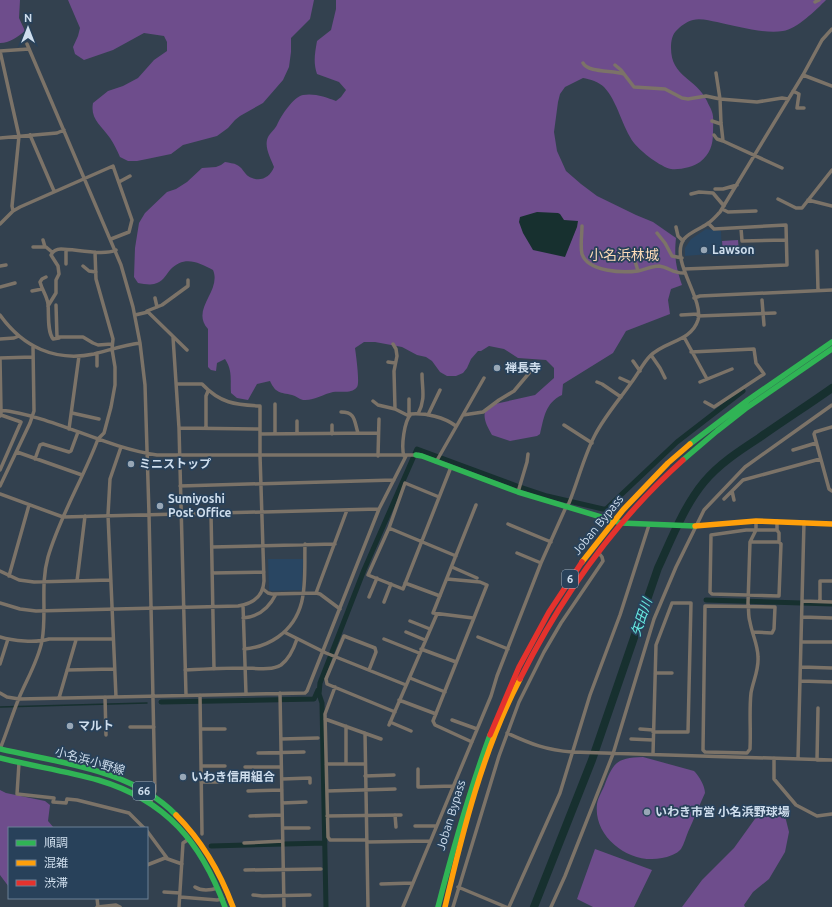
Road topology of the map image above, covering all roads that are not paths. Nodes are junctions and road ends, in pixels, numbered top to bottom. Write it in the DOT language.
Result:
graph roads {
  1 [pos="832,29"];
  2 [pos="27,44"];
  3 [pos="29,49"];
  4 [pos="0,51"];
  5 [pos="583,63"];
  6 [pos="615,65"];
  7 [pos="716,73"];
  8 [pos="624,74"];
  9 [pos="803,75"];
  10 [pos="832,86"];
  11 [pos="793,91"];
  12 [pos="720,99"];
  13 [pos="788,99"];
  14 [pos="804,108"];
  15 [pos="712,121"];
  16 [pos="721,124"];
  17 [pos="64,130"];
  18 [pos="30,135"];
  19 [pos="714,135"];
  20 [pos="19,136"];
  21 [pos="0,138"];
  22 [pos="723,141"];
  23 [pos="754,156"];
  24 [pos="782,168"];
  25 [pos="832,170"];
  26 [pos="130,176"];
  27 [pos="84,178"];
  28 [pos="119,182"];
  29 [pos="737,185"];
  30 [pos="715,189"];
  31 [pos="54,191"];
  32 [pos="691,194"];
  33 [pos="778,199"];
  34 [pos="808,200"];
  35 [pos="832,206"];
  36 [pos="723,207"];
  37 [pos="12,211"];
  38 [pos="756,211"];
  39 [pos="708,223"];
  40 [pos="0,224"];
  41 [pos="582,226"];
  42 [pos="676,227"];
  43 [pos="741,228"];
  44 [pos="657,232"];
  45 [pos="111,239"];
  46 [pos="43,240"];
  47 [pos="786,240"];
  48 [pos="683,241"];
  49 [pos="33,247"];
  50 [pos="45,247"];
  51 [pos="66,250"];
  52 [pos="116,250"];
  53 [pos="817,251"];
  54 [pos="52,252"];
  55 [pos="95,252"];
  56 [pos="633,254"];
  57 [pos="682,258"];
  58 [pos="66,264"];
  59 [pos="6,265"];
  60 [pos="0,266"];
  61 [pos="84,266"];
  62 [pos="638,271"];
  63 [pos="684,271"];
  64 [pos="96,272"];
  65 [pos="46,276"];
  66 [pos="188,280"];
  67 [pos="15,283"];
  68 [pos="0,287"];
  69 [pos="42,289"];
  70 [pos="818,290"];
  71 [pos="832,290"];
  72 [pos="32,291"];
  73 [pos="155,298"];
  74 [pos="694,298"];
  75 [pos="762,300"];
  76 [pos="56,305"];
  77 [pos="48,306"];
  78 [pos="157,307"];
  79 [pos="148,312"];
  80 [pos="763,313"];
  81 [pos="775,313"];
  82 [pos="135,315"];
  83 [pos="681,315"];
  84 [pos="698,315"];
  85 [pos="0,316"];
  86 [pos="764,325"];
  87 [pos="19,336"];
  88 [pos="173,337"];
  89 [pos="684,337"];
  90 [pos="59,338"];
  91 [pos="0,339"];
  92 [pos="832,342"];
  93 [pos="140,343"];
  94 [pos="393,344"];
  95 [pos="112,346"];
  96 [pos="32,347"];
  97 [pos="832,349"];
  98 [pos="187,350"];
  99 [pos="691,352"];
  100 [pos="97,353"];
  101 [pos="651,355"];
  102 [pos="79,356"];
  103 [pos="33,357"];
  104 [pos="633,361"];
  105 [pos="388,362"];
  106 [pos="395,363"];
  107 [pos="97,366"];
  108 [pos="535,366"];
  109 [pos="732,369"];
  110 [pos="640,371"];
  111 [pos="422,374"];
  112 [pos="484,378"];
  113 [pos="620,378"];
  114 [pos="665,378"];
  115 [pos="707,379"];
  116 [pos="596,382"];
  117 [pos="700,382"];
  118 [pos="631,383"];
  119 [pos="177,384"];
  120 [pos="440,390"];
  121 [pos="208,391"];
  122 [pos="620,397"];
  123 [pos="409,399"];
  124 [pos="373,401"];
  125 [pos="705,402"];
  126 [pos="275,404"];
  127 [pos="832,405"];
  128 [pos="396,409"];
  129 [pos="1,410"];
  130 [pos="341,412"];
  131 [pos="72,413"];
  132 [pos="418,414"];
  133 [pos="428,415"];
  134 [pos="462,415"];
  135 [pos="1,416"];
  136 [pos="409,416"];
  137 [pos="33,417"];
  138 [pos="99,419"];
  139 [pos="379,419"];
  140 [pos="297,421"];
  141 [pos="332,425"];
  142 [pos="564,425"];
  143 [pos="456,426"];
  144 [pos="832,427"];
  145 [pos="179,428"];
  146 [pos="206,428"];
  147 [pos="69,429"];
  148 [pos="260,429"];
  149 [pos="78,432"];
  150 [pos="358,433"];
  151 [pos="378,433"];
  152 [pos="260,434"];
  153 [pos="275,434"];
  154 [pos="297,434"];
  155 [pos="332,434"];
  156 [pos="98,439"];
  157 [pos="592,442"];
  158 [pos="816,443"];
  159 [pos="122,447"];
  160 [pos="793,450"];
  161 [pos="17,452"];
  162 [pos="146,454"];
  163 [pos="528,454"];
  164 [pos="260,455"];
  165 [pos="179,456"];
  166 [pos="378,456"];
  167 [pos="409,456"];
  168 [pos="35,459"];
  169 [pos="820,459"];
  170 [pos="436,462"];
  171 [pos="451,467"];
  172 [pos="0,470"];
  173 [pos="82,474"];
  174 [pos="394,480"];
  175 [pos="261,483"];
  176 [pos="0,486"];
  177 [pos="180,486"];
  178 [pos="832,490"];
  179 [pos="732,491"];
  180 [pos="518,492"];
  181 [pos="0,494"];
  182 [pos="439,497"];
  183 [pos="724,499"];
  184 [pos="734,500"];
  185 [pos="29,505"];
  186 [pos="476,505"];
  187 [pos="567,505"];
  188 [pos="379,509"];
  189 [pos="347,510"];
  190 [pos="262,512"];
  191 [pos="211,513"];
  192 [pos="149,514"];
  193 [pos="181,514"];
  194 [pos="85,516"];
  195 [pos="108,516"];
  196 [pos="63,517"];
  197 [pos="612,521"];
  198 [pos="756,521"];
  199 [pos="777,521"];
  200 [pos="804,522"];
  201 [pos="621,523"];
  202 [pos="508,524"];
  203 [pos="832,524"];
  204 [pos="649,525"];
  205 [pos="694,526"];
  206 [pos="389,528"];
  207 [pos="756,530"];
  208 [pos="777,530"];
  209 [pos="422,542"];
  210 [pos="551,542"];
  211 [pos="750,542"];
  212 [pos="779,542"];
  213 [pos="305,544"];
  214 [pos="335,544"];
  215 [pos="262,546"];
  216 [pos="212,547"];
  217 [pos="598,552"];
  218 [pos="517,553"];
  219 [pos="456,556"];
  220 [pos="542,563"];
  221 [pos="452,567"];
  222 [pos="0,571"];
  223 [pos="264,572"];
  224 [pos="212,573"];
  225 [pos="10,576"];
  226 [pos="376,578"];
  227 [pos="477,578"];
  228 [pos="447,579"];
  229 [pos="111,580"];
  230 [pos="77,581"];
  231 [pos="832,581"];
  232 [pos="43,582"];
  233 [pos="405,583"];
  234 [pos="391,584"];
  235 [pos="264,589"];
  236 [pos="316,593"];
  237 [pos="276,594"];
  238 [pos="304,594"];
  239 [pos="440,596"];
  240 [pos="749,597"];
  241 [pos="369,598"];
  242 [pos="803,601"];
  243 [pos="820,601"];
  244 [pos="384,602"];
  245 [pos="832,602"];
  246 [pos="0,603"];
  247 [pos="243,605"];
  248 [pos="749,605"];
  249 [pos="213,606"];
  250 [pos="183,607"];
  251 [pos="152,608"];
  252 [pos="111,609"];
  253 [pos="340,609"];
  254 [pos="44,611"];
  255 [pos="437,614"];
  256 [pos="803,617"];
  257 [pos="243,618"];
  258 [pos="473,618"];
  259 [pos="832,618"];
  260 [pos="410,621"];
  261 [pos="430,629"];
  262 [pos="284,632"];
  263 [pos="406,632"];
  264 [pos="753,632"];
  265 [pos="0,637"];
  266 [pos="478,637"];
  267 [pos="8,639"];
  268 [pos="113,639"];
  269 [pos="297,639"];
  270 [pos="384,639"];
  271 [pos="76,640"];
  272 [pos="425,640"];
  273 [pos="42,641"];
  274 [pos="802,642"];
  275 [pos="832,642"];
  276 [pos="244,650"];
  277 [pos="508,650"];
  278 [pos="420,651"];
  279 [pos="325,652"];
  280 [pos="334,656"];
  281 [pos="456,662"];
  282 [pos="0,664"];
  283 [pos="801,667"];
  284 [pos="245,668"];
  285 [pos="832,668"];
  286 [pos="114,669"];
  287 [pos="214,669"];
  288 [pos="67,670"];
  289 [pos="185,670"];
  290 [pos="369,670"];
  291 [pos="655,673"];
  292 [pos="672,673"];
  293 [pos="410,678"];
  294 [pos="801,681"];
  295 [pos="832,682"];
  296 [pos="406,685"];
  297 [pos="335,687"];
  298 [pos="445,692"];
  299 [pos="0,693"];
  300 [pos="280,693"];
  301 [pos="246,694"];
  302 [pos="186,695"];
  303 [pos="153,696"];
  304 [pos="200,696"];
  305 [pos="105,697"];
  306 [pos="116,697"];
  307 [pos="58,698"];
  308 [pos="19,699"];
  309 [pos="399,700"];
  310 [pos="818,708"];
  311 [pos="395,712"];
  312 [pos="436,714"];
  313 [pos="325,719"];
  314 [pos="452,720"];
  315 [pos="346,726"];
  316 [pos="130,727"];
  317 [pos="154,727"];
  318 [pos="201,729"];
  319 [pos="225,729"];
  320 [pos="477,729"];
  321 [pos="640,729"];
  322 [pos="411,731"];
  323 [pos="653,731"];
  324 [pos="365,733"];
  325 [pos="507,733"];
  326 [pos="106,735"];
  327 [pos="318,738"];
  328 [pos="281,739"];
  329 [pos="381,739"];
  330 [pos="631,739"];
  331 [pos="653,740"];
  332 [pos="472,742"];
  333 [pos="0,750"];
  334 [pos="281,752"];
  335 [pos="304,752"];
  336 [pos="575,752"];
  337 [pos="258,753"];
  338 [pos="611,754"];
  339 [pos="653,754"];
  340 [pos="0,758"];
  341 [pos="774,758"];
  342 [pos="798,759"];
  343 [pos="817,760"];
  344 [pos="832,760"];
  345 [pos="20,762"];
  346 [pos="326,764"];
  347 [pos="346,764"];
  348 [pos="365,764"];
  349 [pos="201,766"];
  350 [pos="225,766"];
  351 [pos="245,767"];
  352 [pos="282,767"];
  353 [pos="418,769"];
  354 [pos="394,775"];
  355 [pos="366,776"];
  356 [pos="282,778"];
  357 [pos="201,782"];
  358 [pos="222,782"];
  359 [pos="310,783"];
  360 [pos="453,786"];
  361 [pos="395,789"];
  362 [pos="248,790"];
  363 [pos="282,790"];
  364 [pos="366,790"];
  365 [pos="327,791"];
  366 [pos="154,797"];
  367 [pos="306,802"];
  368 [pos="282,803"];
  369 [pos="150,804"];
  370 [pos="401,814"];
  371 [pos="832,814"];
  372 [pos="282,815"];
  373 [pos="395,815"];
  374 [pos="250,816"];
  375 [pos="327,816"];
  376 [pos="366,816"];
  377 [pos="415,826"];
  378 [pos="436,826"];
  379 [pos="143,827"];
  380 [pos="396,827"];
  381 [pos="283,828"];
  382 [pos="309,828"];
  383 [pos="148,832"];
  384 [pos="202,834"];
  385 [pos="189,839"];
  386 [pos="283,841"];
  387 [pos="367,841"];
  388 [pos="430,841"];
  389 [pos="244,843"];
  390 [pos="167,858"];
  391 [pos="182,864"];
  392 [pos="148,865"];
  393 [pos="321,869"];
  394 [pos="246,870"];
  395 [pos="283,870"];
  396 [pos="413,882"];
  397 [pos="380,884"];
  398 [pos="195,887"];
  399 [pos="458,887"];
  400 [pos="218,888"];
  401 [pos="164,892"];
  402 [pos="180,895"];
  403 [pos="253,895"];
  404 [pos="310,895"];
  405 [pos="284,896"];
  406 [pos="222,899"];
  407 [pos="98,907"];
  408 [pos="120,907"];
  409 [pos="179,907"];
  410 [pos="225,907"];
  411 [pos="233,907"];
  412 [pos="284,907"];
  413 [pos="368,907"];
  414 [pos="403,907"];
  415 [pos="438,907"];
  416 [pos="444,907"];
  417 [pos="452,907"];
  418 [pos="506,907"];
  419 [pos="509,907"];
  420 [pos="551,907"];
  1 -- 9 [label="street"];
  2 -- 3 [label="street"];
  3 -- 4 [label="street"];
  3 -- 17 [label="street"];
  4 -- 20 [label="street"];
  5 -- 8 [label="street"];
  6 -- 8 [label="street"];
  7 -- 12 [label="street"];
  8 -- 12 [label="street"];
  9 -- 10 [label="street"];
  9 -- 11 [label="street"];
  11 -- 13 [label="street"];
  11 -- 14 [label="street"];
  12 -- 13 [label="street"];
  12 -- 16 [label="street"];
  13 -- 23 [label="street"];
  15 -- 16 [label="street"];
  16 -- 22 [label="street"];
  17 -- 18 [label="street"];
  17 -- 27 [label="street"];
  18 -- 20 [label="street"];
  18 -- 31 [label="street"];
  19 -- 22 [label="street"];
  20 -- 21 [label="street"];
  20 -- 37 [label="street"];
  22 -- 23 [label="street"];
  23 -- 24 [label="street"];
  23 -- 29 [label="street"];
  25 -- 34 [label="street"];
  26 -- 28 [label="street"];
  27 -- 28 [label="street"];
  27 -- 31 [label="street"];
  27 -- 45 [label="street"];
  28 -- 45 [label="street"];
  29 -- 30 [label="street"];
  29 -- 36 [label="street"];
  31 -- 37 [label="street"];
  32 -- 36 [label="street"];
  33 -- 34 [label="street"];
  34 -- 35 [label="street"];
  36 -- 38 [label="street"];
  36 -- 39 [label="street"];
  37 -- 40 [label="street"];
  39 -- 43 [label="street"];
  39 -- 48 [label="street"];
  41 -- 62 [label="street"];
  42 -- 48 [label="street"];
  43 -- 47 [label="street"];
  43 -- 47 [label="street"];
  44 -- 57 [label="street"];
  45 -- 52 [label="street"];
  46 -- 50 [label="street"];
  47 -- 63 [label="street"];
  48 -- 57 [label="street"];
  49 -- 50 [label="street"];
  50 -- 54 [label="street"];
  51 -- 54 [label="street"];
  51 -- 55 [label="street"];
  51 -- 58 [label="street"];
  52 -- 55 [label="street"];
  52 -- 82 [label="street"];
  53 -- 70 [label="street"];
  54 -- 77 [label="street"];
  55 -- 64 [label="street"];
  56 -- 62 [label="street"];
  57 -- 63 [label="street"];
  59 -- 60 [label="street"];
  61 -- 64 [label="street"];
  62 -- 63 [label="street"];
  63 -- 74 [label="street"];
  64 -- 95 [label="street"];
  65 -- 69 [label="street"];
  66 -- 78 [label="street"];
  67 -- 68 [label="street"];
  69 -- 72 [label="street"];
  69 -- 77 [label="street"];
  70 -- 71 [label="street"];
  70 -- 74 [label="street"];
  73 -- 78 [label="street"];
  74 -- 84 [label="street"];
  75 -- 80 [label="street"];
  76 -- 90 [label="street"];
  77 -- 90 [label="street"];
  78 -- 79 [label="street"];
  79 -- 82 [label="street"];
  79 -- 88 [label="street"];
  80 -- 81 [label="street"];
  80 -- 84 [label="street"];
  80 -- 86 [label="street"];
  82 -- 93 [label="street"];
  83 -- 84 [label="street"];
  84 -- 89 [label="street"];
  85 -- 87 [label="street"];
  87 -- 91 [label="street"];
  87 -- 96 [label="street"];
  88 -- 98 [label="street"];
  88 -- 119 [label="street"];
  89 -- 99 [label="street"];
  89 -- 101 [label="street"];
  90 -- 95 [label="street"];
  92 -- 197 [label="main road, Joban Bypass / 6"];
  93 -- 95 [label="street"];
  93 -- 162 [label="street"];
  94 -- 106 [label="street"];
  95 -- 100 [label="street"];
  95 -- 156 [label="street"];
  96 -- 102 [label="street"];
  96 -- 103 [label="street"];
  97 -- 201 [label="main road, Joban Bypass / 6"];
  99 -- 115 [label="street"];
  99 -- 125 [label="street"];
  100 -- 102 [label="street"];
  100 -- 107 [label="street"];
  101 -- 110 [label="street"];
  101 -- 114 [label="street"];
  102 -- 131 [label="street"];
  103 -- 129 [label="street"];
  103 -- 137 [label="street"];
  104 -- 110 [label="street"];
  105 -- 106 [label="street"];
  106 -- 128 [label="street"];
  108 -- 134 [label="street"];
  109 -- 115 [label="street"];
  110 -- 118 [label="street"];
  111 -- 132 [label="street"];
  112 -- 134 [label="street"];
  113 -- 118 [label="street"];
  115 -- 117 [label="street"];
  116 -- 122 [label="street"];
  118 -- 122 [label="street"];
  119 -- 121 [label="street"];
  119 -- 145 [label="street"];
  120 -- 133 [label="street"];
  121 -- 146 [label="street"];
  121 -- 148 [label="street"];
  122 -- 157 [label="street"];
  123 -- 136 [label="street"];
  124 -- 128 [label="street"];
  126 -- 153 [label="street"];
  127 -- 205 [label="street"];
  128 -- 136 [label="street"];
  129 -- 135 [label="street"];
  129 -- 137 [label="street"];
  130 -- 150 [label="street"];
  131 -- 138 [label="street"];
  131 -- 147 [label="street"];
  132 -- 133 [label="street"];
  132 -- 136 [label="street"];
  133 -- 143 [label="street"];
  134 -- 143 [label="street"];
  135 -- 172 [label="street"];
  136 -- 167 [label="street"];
  137 -- 147 [label="street"];
  137 -- 161 [label="street"];
  139 -- 151 [label="street"];
  140 -- 154 [label="street"];
  141 -- 155 [label="street"];
  142 -- 157 [label="street"];
  143 -- 170 [label="street"];
  144 -- 158 [label="street"];
  145 -- 146 [label="street"];
  145 -- 165 [label="street"];
  146 -- 148 [label="street"];
  147 -- 149 [label="street"];
  148 -- 152 [label="street"];
  149 -- 156 [label="street"];
  149 -- 168 [label="street"];
  150 -- 151 [label="street"];
  150 -- 155 [label="street"];
  151 -- 166 [label="street"];
  152 -- 153 [label="street"];
  152 -- 164 [label="street"];
  153 -- 154 [label="street"];
  154 -- 155 [label="street"];
  156 -- 159 [label="street"];
  156 -- 173 [label="street"];
  157 -- 187 [label="street"];
  158 -- 160 [label="street"];
  158 -- 169 [label="street"];
  159 -- 162 [label="street"];
  159 -- 195 [label="street"];
  161 -- 168 [label="street"];
  161 -- 176 [label="street"];
  162 -- 165 [label="street"];
  162 -- 192 [label="street"];
  163 -- 180 [label="street"];
  164 -- 165 [label="street"];
  164 -- 166 [label="street"];
  164 -- 175 [label="street"];
  165 -- 177 [label="street"];
  166 -- 167 [label="street"];
  167 -- 170 [label="main road"];
  167 -- 174 [label="street"];
  168 -- 173 [label="street"];
  169 -- 178 [label="street"];
  169 -- 179 [label="street"];
  170 -- 171 [label="main road"];
  171 -- 180 [label="main road"];
  171 -- 182 [label="street"];
  173 -- 196 [label="street"];
  174 -- 175 [label="street"];
  174 -- 188 [label="street"];
  175 -- 177 [label="street"];
  175 -- 190 [label="street"];
  177 -- 193 [label="street"];
  179 -- 183 [label="street"];
  179 -- 184 [label="street"];
  180 -- 187 [label="main road"];
  181 -- 185 [label="street"];
  182 -- 206 [label="street"];
  182 -- 209 [label="street"];
  185 -- 196 [label="street"];
  185 -- 225 [label="street"];
  186 -- 219 [label="street"];
  187 -- 197 [label="main road"];
  187 -- 210 [label="street"];
  188 -- 189 [label="street"];
  188 -- 253 [label="street"];
  189 -- 190 [label="street"];
  189 -- 214 [label="street"];
  190 -- 191 [label="street"];
  190 -- 215 [label="street"];
  191 -- 193 [label="street"];
  191 -- 216 [label="street"];
  192 -- 193 [label="street"];
  192 -- 195 [label="street"];
  192 -- 251 [label="street"];
  193 -- 250 [label="street"];
  194 -- 195 [label="street"];
  194 -- 196 [label="street"];
  194 -- 230 [label="street"];
  195 -- 229 [label="street"];
  196 -- 232 [label="street"];
  197 -- 201 [label="main road"];
  197 -- 415 [label="main road, Joban Bypass / 6"];
  198 -- 199 [label="main road"];
  198 -- 205 [label="main road"];
  198 -- 207 [label="street"];
  199 -- 200 [label="main road"];
  199 -- 208 [label="street"];
  200 -- 203 [label="main road"];
  200 -- 242 [label="street"];
  201 -- 204 [label="main road"];
  201 -- 217 [label="main road, Joban Bypass / 6"];
  202 -- 210 [label="street"];
  204 -- 205 [label="main road"];
  204 -- 336 [label="street"];
  205 -- 338 [label="street"];
  206 -- 209 [label="street"];
  206 -- 226 [label="street"];
  207 -- 208 [label="street"];
  207 -- 211 [label="street"];
  207 -- 240 [label="street"];
  208 -- 212 [label="street"];
  209 -- 219 [label="street"];
  209 -- 233 [label="street"];
  210 -- 220 [label="street"];
  211 -- 212 [label="street"];
  211 -- 240 [label="street"];
  212 -- 240 [label="street"];
  213 -- 214 [label="street"];
  213 -- 215 [label="street"];
  213 -- 238 [label="street"];
  214 -- 236 [label="street"];
  215 -- 216 [label="street"];
  215 -- 223 [label="street"];
  216 -- 224 [label="street"];
  217 -- 325 [label="street"];
  217 -- 416 [label="main road, Joban Bypass / 6"];
  218 -- 220 [label="street"];
  219 -- 221 [label="street"];
  220 -- 277 [label="street"];
  221 -- 227 [label="street"];
  221 -- 228 [label="street"];
  222 -- 225 [label="street"];
  223 -- 224 [label="street"];
  223 -- 235 [label="street"];
  224 -- 249 [label="street"];
  225 -- 232 [label="street"];
  226 -- 234 [label="street"];
  226 -- 241 [label="street"];
  228 -- 239 [label="street"];
  228 -- 258 [label="street"];
  229 -- 230 [label="street"];
  229 -- 252 [label="street"];
  230 -- 232 [label="street"];
  231 -- 243 [label="street"];
  232 -- 254 [label="street"];
  233 -- 234 [label="street"];
  233 -- 239 [label="street"];
  234 -- 244 [label="street"];
  235 -- 237 [label="street"];
  235 -- 247 [label="street"];
  236 -- 238 [label="street"];
  236 -- 253 [label="street"];
  237 -- 238 [label="street"];
  237 -- 257 [label="street"];
  238 -- 262 [label="street"];
  239 -- 255 [label="street"];
  240 -- 248 [label="street"];
  242 -- 243 [label="street"];
  242 -- 256 [label="street"];
  243 -- 245 [label="street"];
  246 -- 254 [label="street"];
  247 -- 249 [label="street"];
  247 -- 257 [label="street"];
  248 -- 264 [label="street"];
  248 -- 264 [label="street"];
  248 -- 264 [label="street"];
  249 -- 250 [label="street"];
  249 -- 287 [label="street"];
  250 -- 251 [label="street"];
  250 -- 289 [label="street"];
  251 -- 252 [label="street"];
  251 -- 303 [label="street"];
  252 -- 254 [label="street"];
  252 -- 268 [label="street"];
  253 -- 279 [label="street"];
  254 -- 273 [label="street"];
  255 -- 258 [label="street"];
  255 -- 261 [label="street"];
  256 -- 259 [label="street"];
  256 -- 274 [label="street"];
  257 -- 276 [label="street"];
  258 -- 281 [label="street"];
  260 -- 261 [label="street"];
  261 -- 272 [label="street"];
  262 -- 269 [label="street"];
  262 -- 276 [label="street"];
  263 -- 272 [label="street"];
  265 -- 267 [label="street"];
  266 -- 277 [label="street"];
  267 -- 273 [label="street"];
  267 -- 282 [label="street"];
  268 -- 271 [label="street"];
  268 -- 286 [label="street"];
  269 -- 279 [label="street"];
  269 -- 284 [label="street"];
  270 -- 278 [label="street"];
  271 -- 273 [label="street"];
  271 -- 288 [label="street"];
  272 -- 278 [label="street"];
  273 -- 308 [label="street"];
  274 -- 275 [label="street"];
  274 -- 283 [label="street"];
  276 -- 284 [label="street"];
  277 -- 320 [label="street"];
  278 -- 281 [label="street"];
  278 -- 293 [label="street"];
  279 -- 280 [label="street"];
  279 -- 300 [label="street"];
  280 -- 290 [label="street"];
  280 -- 290 [label="street"];
  280 -- 297 [label="street"];
  281 -- 298 [label="street"];
  283 -- 285 [label="street"];
  283 -- 294 [label="street"];
  284 -- 287 [label="street"];
  284 -- 301 [label="street"];
  286 -- 288 [label="street"];
  286 -- 306 [label="street"];
  287 -- 289 [label="street"];
  288 -- 307 [label="street"];
  289 -- 302 [label="street"];
  290 -- 296 [label="street"];
  291 -- 292 [label="street"];
  291 -- 323 [label="street"];
  291 -- 323 [label="street"];
  293 -- 296 [label="street"];
  293 -- 298 [label="street"];
  294 -- 295 [label="street"];
  294 -- 342 [label="street"];
  296 -- 309 [label="street"];
  297 -- 311 [label="street"];
  297 -- 313 [label="street"];
  298 -- 312 [label="street"];
  299 -- 308 [label="street"];
  300 -- 301 [label="street"];
  300 -- 328 [label="street"];
  301 -- 304 [label="street"];
  302 -- 303 [label="street"];
  302 -- 304 [label="street"];
  303 -- 306 [label="street"];
  303 -- 317 [label="street"];
  304 -- 318 [label="street"];
  305 -- 306 [label="street"];
  305 -- 307 [label="street"];
  305 -- 326 [label="street"];
  307 -- 308 [label="street"];
  308 -- 333 [label="street"];
  309 -- 311 [label="street"];
  309 -- 312 [label="street"];
  310 -- 343 [label="street"];
  311 -- 322 [label="street"];
  312 -- 332 [label="street"];
  313 -- 315 [label="street"];
  313 -- 346 [label="street"];
  314 -- 320 [label="street"];
  315 -- 324 [label="street"];
  315 -- 347 [label="street"];
  316 -- 317 [label="street"];
  317 -- 366 [label="street"];
  318 -- 319 [label="street"];
  318 -- 349 [label="street"];
  320 -- 332 [label="street"];
  321 -- 323 [label="street"];
  323 -- 331 [label="street"];
  324 -- 329 [label="street"];
  324 -- 348 [label="street"];
  325 -- 336 [label="street"];
  325 -- 399 [label="street"];
  327 -- 328 [label="street"];
  328 -- 334 [label="street"];
  330 -- 331 [label="street"];
  331 -- 339 [label="street"];
  332 -- 360 [label="street"];
  333 -- 366 [label="main road, 小名浜小野線 / 66"];
  334 -- 335 [label="street"];
  334 -- 337 [label="street"];
  334 -- 352 [label="street"];
  336 -- 338 [label="street"];
  336 -- 419 [label="street"];
  338 -- 339 [label="street"];
  338 -- 420 [label="street"];
  339 -- 341 [label="street"];
  340 -- 345 [label="main road, 小名浜小野線 / 66"];
  341 -- 342 [label="street"];
  341 -- 371 [label="street"];
  342 -- 343 [label="street"];
  343 -- 344 [label="street"];
  345 -- 369 [label="main road, 小名浜小野線 / 66"];
  345 -- 379 [label="street"];
  346 -- 347 [label="street"];
  346 -- 365 [label="street"];
  347 -- 348 [label="street"];
  348 -- 355 [label="street"];
  349 -- 350 [label="street"];
  349 -- 357 [label="street"];
  351 -- 352 [label="street"];
  352 -- 356 [label="street"];
  353 -- 360 [label="street"];
  354 -- 355 [label="street"];
  355 -- 364 [label="street"];
  356 -- 359 [label="street"];
  356 -- 363 [label="street"];
  357 -- 358 [label="street"];
  357 -- 384 [label="street"];
  360 -- 378 [label="street"];
  361 -- 364 [label="street"];
  362 -- 363 [label="street"];
  363 -- 368 [label="street"];
  364 -- 365 [label="street"];
  364 -- 376 [label="street"];
  365 -- 375 [label="street"];
  366 -- 369 [label="street"];
  366 -- 411 [label="main road, 小名浜小野線 / 66"];
  367 -- 368 [label="street"];
  368 -- 372 [label="street"];
  369 -- 385 [label="main road, 小名浜小野線 / 66"];
  370 -- 373 [label="street"];
  372 -- 374 [label="street"];
  372 -- 381 [label="street"];
  373 -- 376 [label="street"];
  373 -- 380 [label="street"];
  375 -- 376 [label="street"];
  375 -- 387 [label="street"];
  376 -- 387 [label="street"];
  377 -- 378 [label="street"];
  378 -- 388 [label="street"];
  381 -- 382 [label="street"];
  381 -- 386 [label="street"];
  383 -- 390 [label="street"];
  385 -- 391 [label="street"];
  385 -- 400 [label="main road, 小名浜小野線 / 66"];
  386 -- 389 [label="street"];
  386 -- 395 [label="street"];
  387 -- 388 [label="street"];
  387 -- 413 [label="street"];
  388 -- 396 [label="street"];
  390 -- 391 [label="street"];
  390 -- 392 [label="street"];
  391 -- 402 [label="street"];
  393 -- 395 [label="street"];
  394 -- 395 [label="street"];
  395 -- 405 [label="street"];
  396 -- 397 [label="street"];
  396 -- 414 [label="street"];
  398 -- 400 [label="street"];
  399 -- 417 [label="street"];
  399 -- 418 [label="street"];
  400 -- 406 [label="main road, 小名浜小野線 / 66"];
  401 -- 402 [label="street"];
  402 -- 406 [label="street"];
  402 -- 409 [label="street"];
  403 -- 405 [label="street"];
  404 -- 405 [label="street"];
  405 -- 412 [label="street"];
  406 -- 410 [label="main road, 小名浜小野線 / 66"];
  407 -- 408 [label="street"];
}
